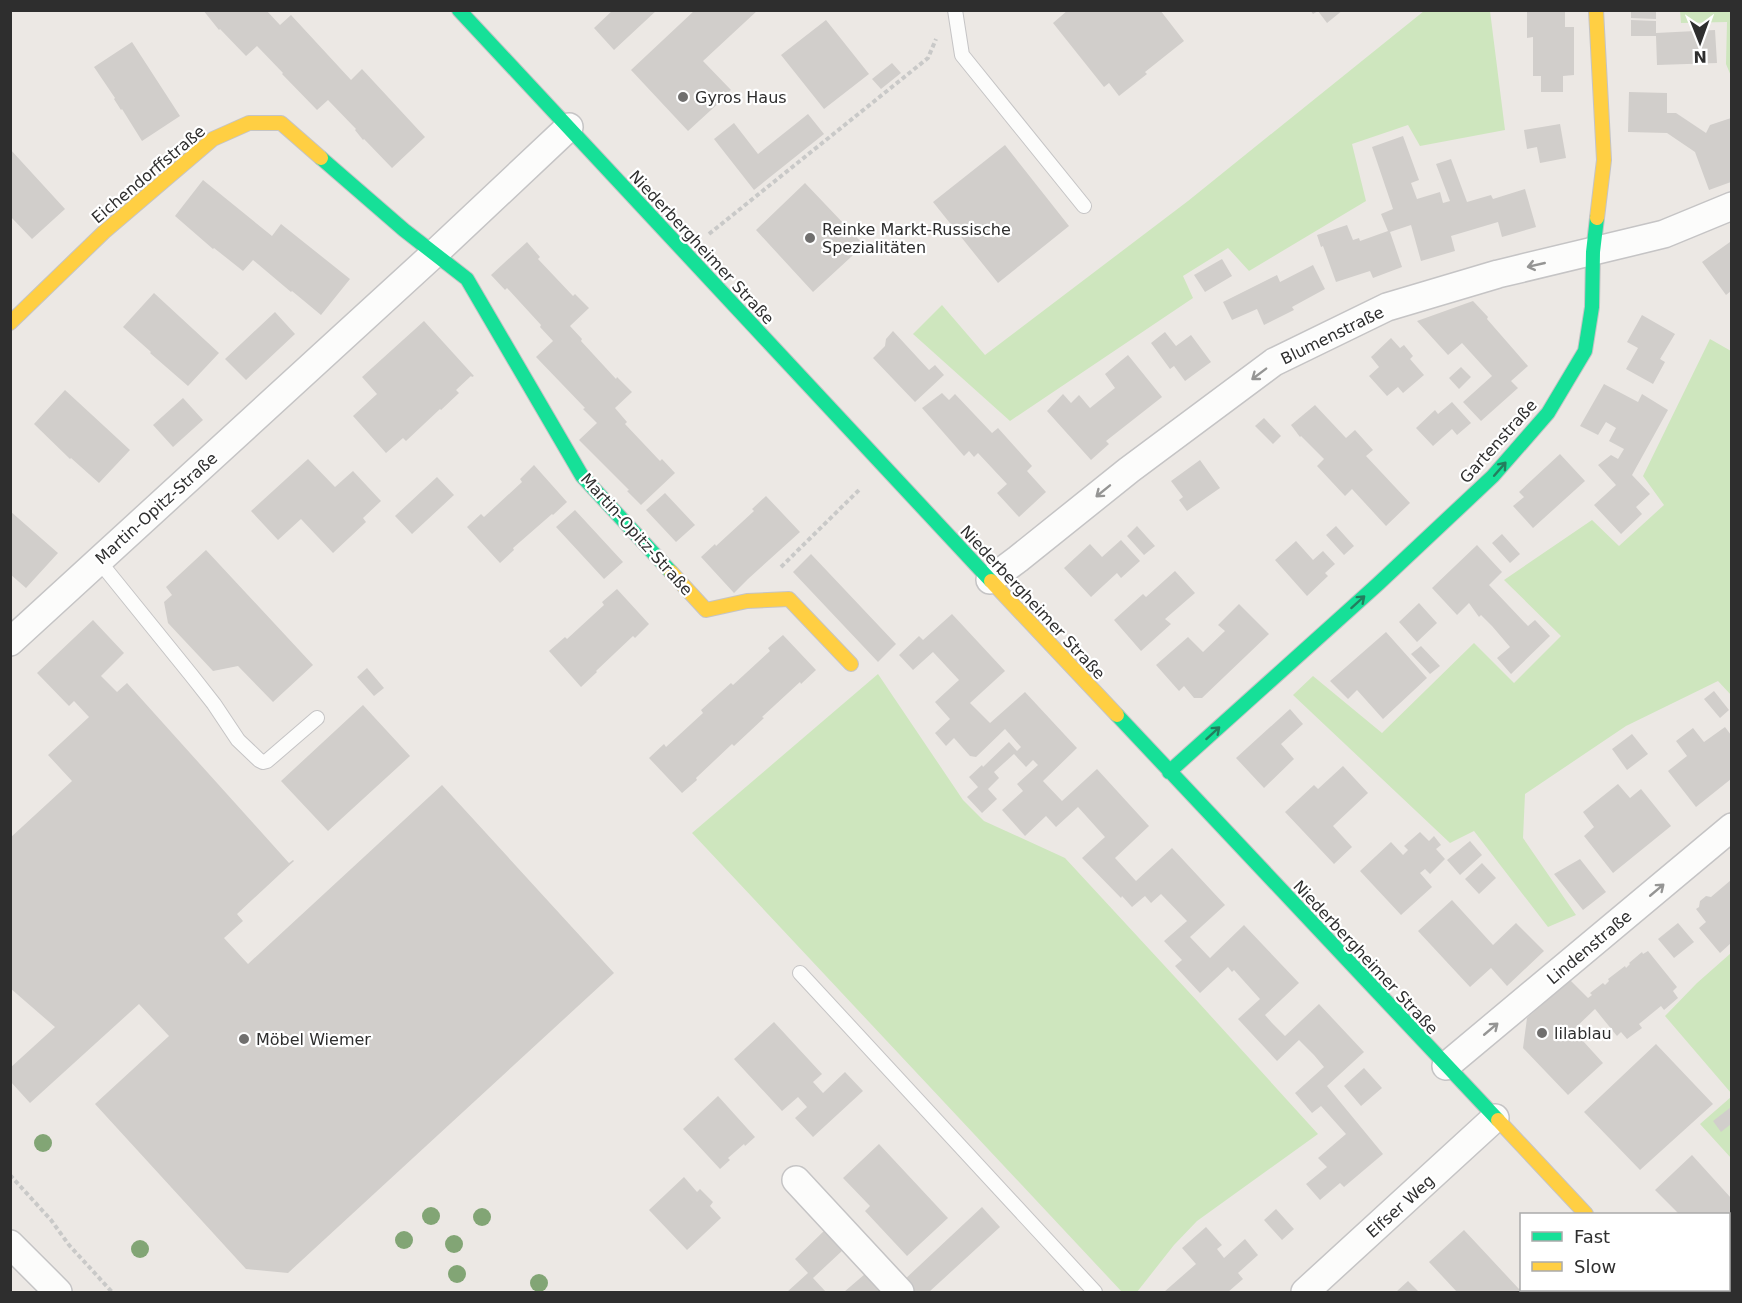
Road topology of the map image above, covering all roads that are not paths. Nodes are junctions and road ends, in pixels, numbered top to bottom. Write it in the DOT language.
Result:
graph roads {
  1 [pos="459,10"];
  2 [pos="955,10"];
  3 [pos="1596,10"];
  4 [pos="569,127"];
  5 [pos="1084,206"];
  6 [pos="1731,206"];
  7 [pos="1593,252"];
  8 [pos="435,253"];
  9 [pos="10,323"];
  10 [pos="99,561"];
  11 [pos="990,580"];
  12 [pos="10,642"];
  13 [pos="851,664"];
  14 [pos="317,718"];
  15 [pos="1169,772"];
  16 [pos="1731,827"];
  17 [pos="800,973"];
  18 [pos="1446,1066"];
  19 [pos="1495,1118"];
  20 [pos="796,1180"];
  21 [pos="1584,1213"];
  22 [pos="10,1244"];
  23 [pos="58,1293"];
  24 [pos="900,1293"];
  25 [pos="1095,1293"];
  26 [pos="1305,1293"];
  1 -- 4 [label="street, Niederbergheimer Straße"];
  2 -- 5 [label="lane"];
  3 -- 7 [label="street, Gartenstraße"];
  4 -- 8 [label="street, Martin-Opitz-Straße"];
  4 -- 11 [label="street, Niederbergheimer Straße"];
  6 -- 7 [label="street, Blumenstraße"];
  7 -- 11 [label="street, Blumenstraße, one-way"];
  15 -- 7 [label="street, Gartenstraße, one-way"];
  8 -- 9 [label="street, Eichendorffstraße"];
  8 -- 10 [label="street, Martin-Opitz-Straße"];
  8 -- 13 [label="street, Martin-Opitz-Straße"];
  10 -- 12 [label="street, Martin-Opitz-Straße"];
  10 -- 14 [label="lane"];
  11 -- 15 [label="street, Niederbergheimer Straße"];
  15 -- 18 [label="street, Niederbergheimer Straße"];
  18 -- 16 [label="street, Lindenstraße, one-way"];
  17 -- 25 [label="lane"];
  18 -- 19 [label="street, Niederbergheimer Straße"];
  19 -- 21 [label="street, Niederbergheimer Straße"];
  19 -- 26 [label="street, Elfser Weg"];
  20 -- 24 [label="street"];
  22 -- 23 [label="street"];
}
